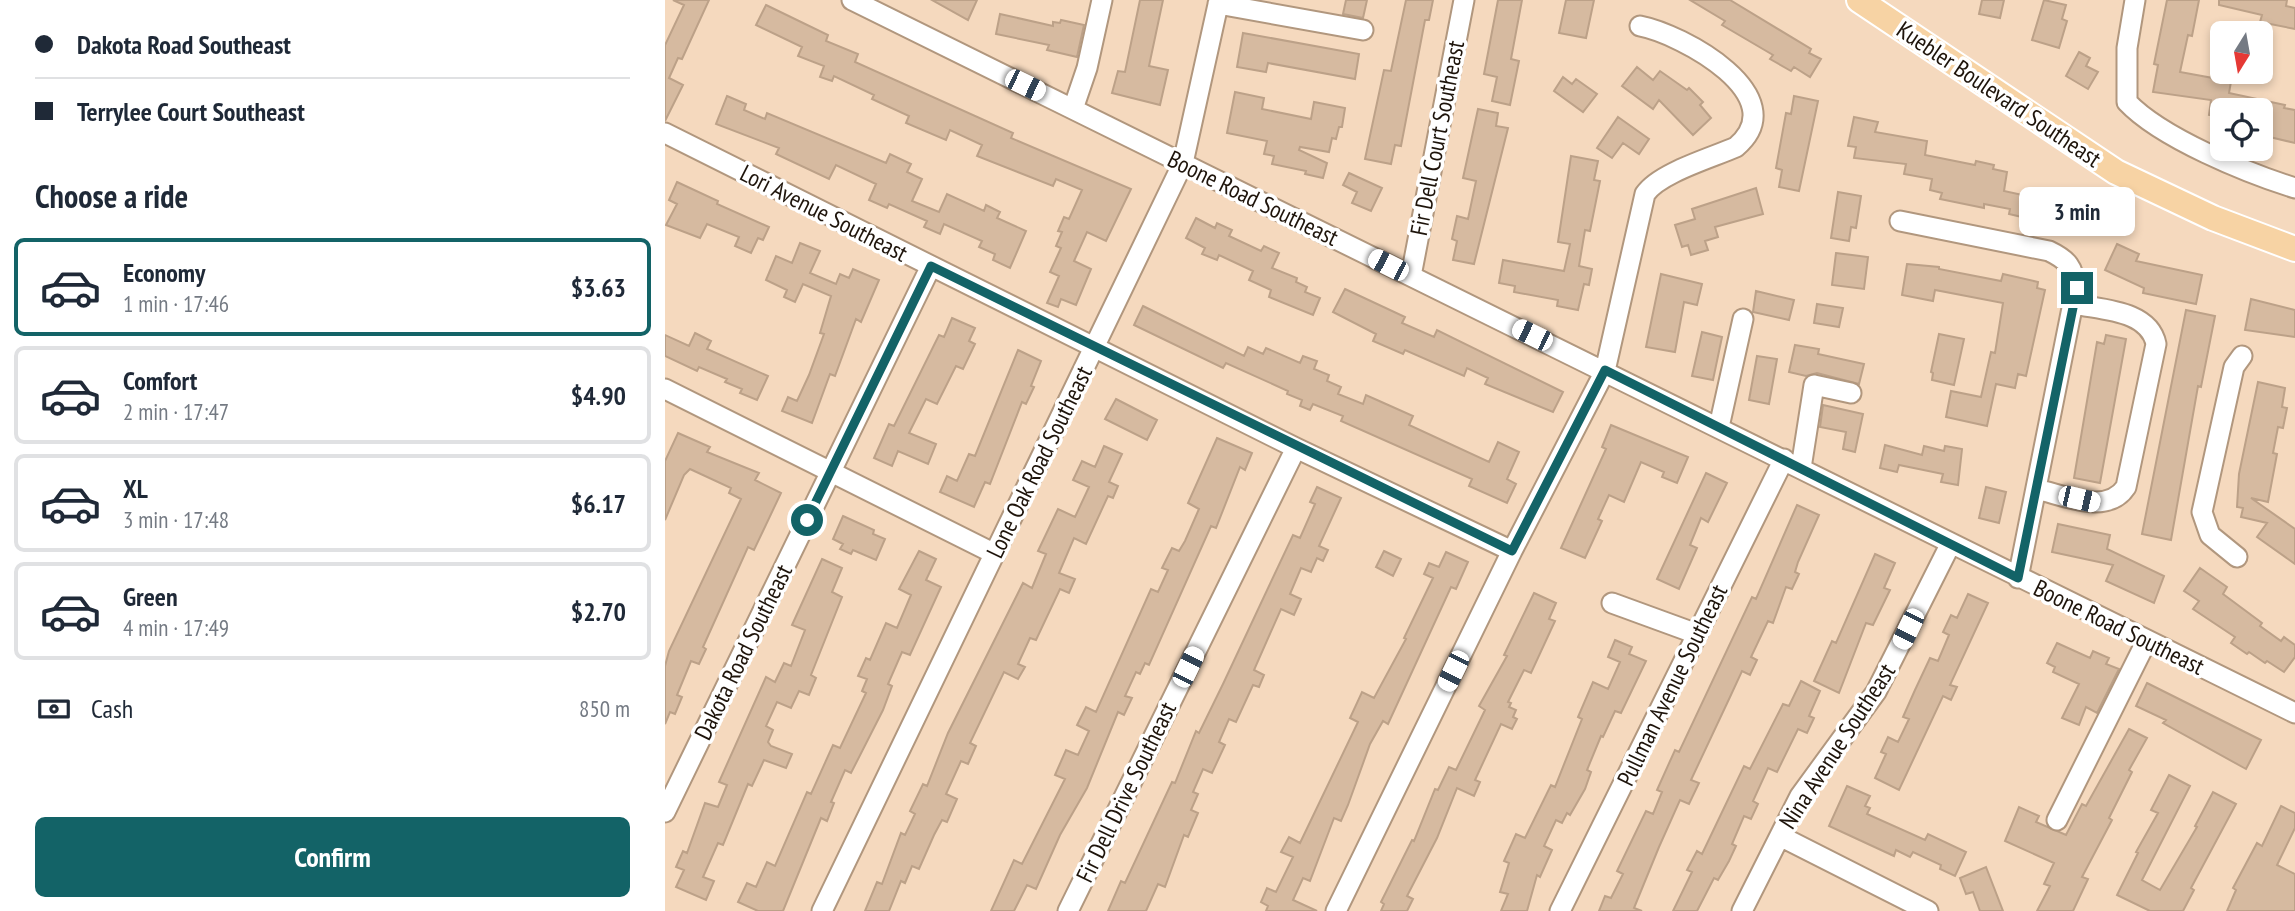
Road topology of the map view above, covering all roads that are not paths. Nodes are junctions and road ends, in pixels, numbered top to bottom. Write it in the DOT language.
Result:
graph roads {
  1 [pos="852,0"];
  2 [pos="1102,0"];
  3 [pos="1464,0"];
  4 [pos="1859,0"];
  5 [pos="2135,0"];
  6 [pos="1219,2"];
  7 [pos="881,7"];
  8 [pos="1640,26"];
  9 [pos="1363,30"];
  10 [pos="1073,109"];
  11 [pos="665,133"];
  12 [pos="1184,163"];
  13 [pos="2295,188"];
  14 [pos="1900,220"];
  15 [pos="2295,248"];
  16 [pos="931,266"];
  17 [pos="1411,276"];
  18 [pos="2074,304"];
  19 [pos="1743,319"];
  20 [pos="1095,346"];
  21 [pos="2242,356"];
  22 [pos="1605,370"];
  23 [pos="665,389"];
  24 [pos="1851,393"];
  25 [pos="1719,427"];
  26 [pos="1296,448"];
  27 [pos="1792,464"];
  28 [pos="830,472"];
  29 [pos="2036,489"];
  30 [pos="1951,543"];
  31 [pos="1512,551"];
  32 [pos="995,554"];
  33 [pos="2237,557"];
  34 [pos="2018,578"];
  35 [pos="1612,603"];
  36 [pos="1697,634"];
  37 [pos="2147,640"];
  38 [pos="2295,713"];
  39 [pos="665,812"];
  40 [pos="2057,820"];
  41 [pos="1780,836"];
  42 [pos="822,911"];
  43 [pos="1068,911"];
  44 [pos="1336,911"];
  45 [pos="1559,911"];
  46 [pos="1742,911"];
  47 [pos="1928,911"];
  1 -- 7 [label="street, Boone Road Southeast"];
  2 -- 10 [label="street"];
  3 -- 17 [label="street, Fir Dell Court Southeast"];
  4 -- 15 [label="main road, Kuebler Boulevard Southeast"];
  5 -- 13 [label="street"];
  6 -- 9 [label="street"];
  6 -- 12 [label="street, Lone Oak Road Southeast"];
  7 -- 10 [label="street, Boone Road Southeast"];
  8 -- 22 [label="street"];
  10 -- 12 [label="street, Boone Road Southeast"];
  11 -- 16 [label="street, Lori Avenue Southeast"];
  12 -- 17 [label="street, Boone Road Southeast"];
  12 -- 20 [label="street, Lone Oak Road Southeast"];
  14 -- 18 [label="street"];
  16 -- 20 [label="street, Lori Avenue Southeast"];
  16 -- 28 [label="street, Dakota Road Southeast"];
  17 -- 22 [label="street, Boone Road Southeast"];
  18 -- 29 [label="street"];
  18 -- 29 [label="street"];
  19 -- 25 [label="street"];
  20 -- 26 [label="street, Lori Avenue Southeast"];
  20 -- 32 [label="street, Lone Oak Road Southeast"];
  21 -- 33 [label="street"];
  22 -- 25 [label="street, Boone Road Southeast"];
  22 -- 31 [label="street"];
  23 -- 28 [label="street"];
  24 -- 27 [label="street, Pullman Avenue Southeast"];
  25 -- 27 [label="street, Boone Road Southeast"];
  26 -- 31 [label="street, Lori Avenue Southeast"];
  26 -- 43 [label="street, Fir Dell Drive Southeast"];
  27 -- 30 [label="street, Boone Road Southeast"];
  27 -- 36 [label="street, Pullman Avenue Southeast"];
  28 -- 32 [label="street"];
  28 -- 39 [label="street, Dakota Road Southeast"];
  29 -- 34 [label="street"];
  30 -- 34 [label="street, Boone Road Southeast"];
  30 -- 41 [label="street, Nina Avenue Southeast"];
  31 -- 44 [label="street"];
  32 -- 42 [label="street, Lone Oak Road Southeast"];
  34 -- 37 [label="street, Boone Road Southeast"];
  35 -- 36 [label="street"];
  36 -- 45 [label="street, Pullman Avenue Southeast"];
  37 -- 38 [label="street, Boone Road Southeast"];
  37 -- 40 [label="street"];
  41 -- 46 [label="street, Nina Avenue Southeast"];
  41 -- 47 [label="street"];
}
